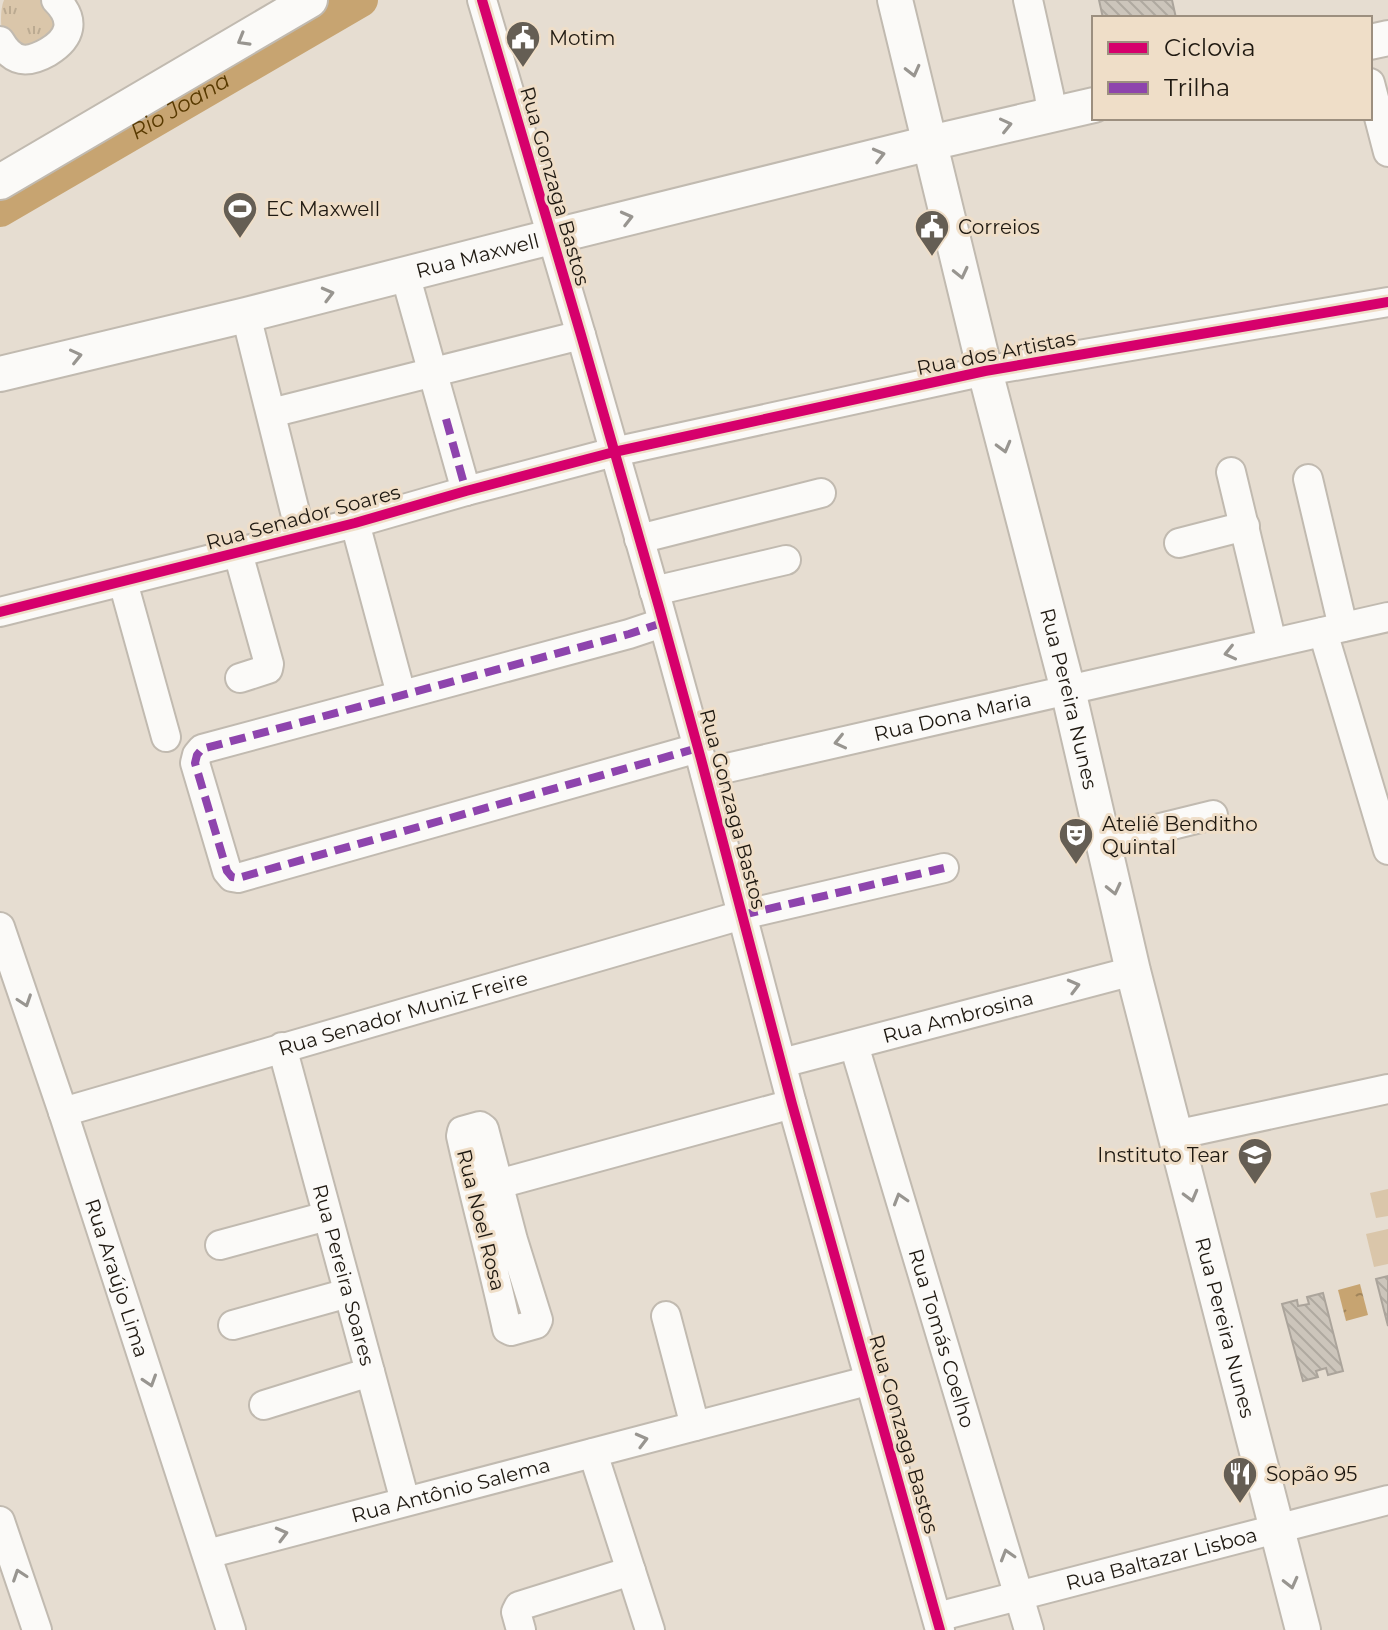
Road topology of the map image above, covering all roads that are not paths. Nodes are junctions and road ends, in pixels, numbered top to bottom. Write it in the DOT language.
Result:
graph roads {
  1 [pos="56,0"];
  2 [pos="310,0"];
  3 [pos="482,0"];
  4 [pos="895,0"];
  5 [pos="1028,0"];
  6 [pos="0,41"];
  7 [pos="1372,91"];
  8 [pos="1092,105"];
  9 [pos="1052,115"];
  10 [pos="930,143"];
  11 [pos="1388,152"];
  12 [pos="0,182"];
  13 [pos="551,237"];
  14 [pos="405,274"];
  15 [pos="1388,302"];
  16 [pos="246,315"];
  17 [pos="581,335"];
  18 [pos="985,371"];
  19 [pos="433,373"];
  20 [pos="0,374"];
  21 [pos="271,413"];
  22 [pos="614,452"];
  23 [pos="1231,472"];
  24 [pos="1308,479"];
  25 [pos="466,491"];
  26 [pos="821,493"];
  27 [pos="355,523"];
  28 [pos="1245,526"];
  29 [pos="301,536"];
  30 [pos="639,539"];
  31 [pos="1179,543"];
  32 [pos="238,553"];
  33 [pos="786,560"];
  34 [pos="123,582"];
  35 [pos="654,591"];
  36 [pos="0,612"];
  37 [pos="1388,617"];
  38 [pos="662,623"];
  39 [pos="1333,629"];
  40 [pos="1272,643"];
  41 [pos="240,678"];
  42 [pos="398,683"];
  43 [pos="1068,690"];
  44 [pos="166,737"];
  45 [pos="702,760"];
  46 [pos="1213,815"];
  47 [pos="1103,842"];
  48 [pos="1388,850"];
  49 [pos="944,868"];
  50 [pos="742,915"];
  51 [pos="0,927"];
  52 [pos="1133,971"];
  53 [pos="854,1045"];
  54 [pos="282,1047"];
  55 [pos="782,1063"];
  56 [pos="1388,1089"];
  57 [pos="792,1104"];
  58 [pos="63,1112"];
  59 [pos="1175,1135"];
  60 [pos="485,1188"];
  61 [pos="327,1216"];
  62 [pos="220,1245"];
  63 [pos="348,1293"];
  64 [pos="666,1316"];
  65 [pos="233,1325"];
  66 [pos="370,1372"];
  67 [pos="871,1380"];
  68 [pos="264,1405"];
  69 [pos="695,1426"];
  70 [pos="593,1453"];
  71 [pos="1388,1500"];
  72 [pos="405,1501"];
  73 [pos="0,1521"];
  74 [pos="1278,1528"];
  75 [pos="207,1554"];
  76 [pos="631,1571"];
  77 [pos="1019,1595"];
  78 [pos="938,1624"];
  79 [pos="37,1630"];
  80 [pos="231,1630"];
  81 [pos="521,1630"];
  82 [pos="650,1630"];
  83 [pos="1029,1630"];
  84 [pos="1303,1630"];
  1 -- 6 [label="street"];
  2 -- 12 [label="main road, one-way"];
  3 -- 13 [label="street, Rua Gonzaga Bastos"];
  4 -- 10 [label="main road, Rua Pereira Nunes, one-way"];
  5 -- 9 [label="street"];
  7 -- 11 [label="street"];
  8 -- 9 [label="main road, Rua Maxwell"];
  10 -- 9 [label="main road, Rua Maxwell, one-way"];
  13 -- 10 [label="main road, Rua Maxwell, one-way"];
  10 -- 18 [label="main road, Rua Pereira Nunes, one-way"];
  13 -- 14 [label="main road, Rua Maxwell"];
  13 -- 17 [label="street, Rua Gonzaga Bastos"];
  16 -- 14 [label="main road, Rua Maxwell, one-way"];
  14 -- 19 [label="street"];
  15 -- 18 [label="street, Rua dos Artistas"];
  20 -- 16 [label="main road, Rua Maxwell, one-way"];
  16 -- 21 [label="street"];
  17 -- 19 [label="street"];
  17 -- 22 [label="street, Rua Gonzaga Bastos"];
  18 -- 22 [label="street, Rua dos Artistas"];
  18 -- 43 [label="main road, Rua Pereira Nunes, one-way"];
  19 -- 21 [label="street"];
  19 -- 25 [label="street"];
  21 -- 29 [label="street"];
  22 -- 25 [label="street, Rua Senador Soares"];
  22 -- 30 [label="street, Rua Gonzaga Bastos"];
  23 -- 28 [label="street"];
  24 -- 39 [label="street"];
  25 -- 27 [label="street, Rua Senador Soares"];
  26 -- 30 [label="street"];
  27 -- 29 [label="street, Rua Senador Soares"];
  27 -- 42 [label="street"];
  28 -- 31 [label="street"];
  28 -- 40 [label="street"];
  29 -- 32 [label="street, Rua Senador Soares"];
  30 -- 35 [label="street, Rua Gonzaga Bastos"];
  32 -- 34 [label="street, Rua Senador Soares"];
  32 -- 41 [label="street"];
  33 -- 35 [label="street"];
  34 -- 36 [label="street, Rua Senador Soares"];
  34 -- 44 [label="street"];
  35 -- 38 [label="street, Rua Gonzaga Bastos"];
  37 -- 39 [label="street, Rua Dona Maria"];
  38 -- 45 [label="street, Rua Gonzaga Bastos"];
  38 -- 45 [label="street, Rua Dona Maria"];
  39 -- 40 [label="street, Rua Dona Maria"];
  39 -- 48 [label="street"];
  40 -- 43 [label="street, Rua Dona Maria, one-way"];
  43 -- 45 [label="street, Rua Dona Maria, one-way"];
  43 -- 47 [label="main road, Rua Pereira Nunes"];
  45 -- 50 [label="street, Rua Gonzaga Bastos"];
  46 -- 47 [label="street"];
  47 -- 52 [label="main road, Rua Pereira Nunes, one-way"];
  49 -- 50 [label="street, Rua Senador Muniz Freire"];
  50 -- 54 [label="street, Rua Senador Muniz Freire"];
  50 -- 55 [label="street, Rua Gonzaga Bastos"];
  51 -- 58 [label="street, Rua Araújo Lima, one-way"];
  53 -- 52 [label="street, Rua Ambrosina, one-way"];
  52 -- 59 [label="main road, Rua Pereira Nunes"];
  53 -- 55 [label="street, Rua Ambrosina"];
  77 -- 53 [label="street, Rua Tomás Coelho, one-way"];
  54 -- 58 [label="street, Rua Senador Muniz Freire"];
  54 -- 61 [label="street, Rua Pereira Soares"];
  55 -- 57 [label="street, Rua Gonzaga Bastos"];
  56 -- 59 [label="street"];
  57 -- 60 [label="street"];
  57 -- 67 [label="street, Rua Gonzaga Bastos"];
  58 -- 75 [label="street, Rua Araújo Lima, one-way"];
  59 -- 74 [label="main road, Rua Pereira Nunes, one-way"];
  61 -- 62 [label="street"];
  61 -- 63 [label="street, Rua Pereira Soares"];
  63 -- 65 [label="street"];
  63 -- 66 [label="street, Rua Pereira Soares"];
  64 -- 69 [label="street"];
  66 -- 68 [label="street"];
  66 -- 72 [label="street, Rua Pereira Soares"];
  67 -- 69 [label="street, Rua Antônio Salema"];
  67 -- 78 [label="street, Rua Gonzaga Bastos"];
  70 -- 69 [label="street, Rua Antônio Salema, one-way"];
  70 -- 72 [label="street, Rua Antônio Salema"];
  70 -- 76 [label="street"];
  71 -- 74 [label="street, Rua Baltazar Lisboa"];
  75 -- 72 [label="street, Rua Antônio Salema, one-way"];
  79 -- 73 [label="street, one-way"];
  74 -- 77 [label="street, Rua Baltazar Lisboa"];
  74 -- 84 [label="main road, Rua Pereira Nunes, one-way"];
  75 -- 80 [label="street, Rua Araújo Lima"];
  76 -- 81 [label="street"];
  76 -- 82 [label="street"];
  77 -- 78 [label="street, Rua Baltazar Lisboa"];
  77 -- 83 [label="street, Rua Tomás Coelho"];
}
